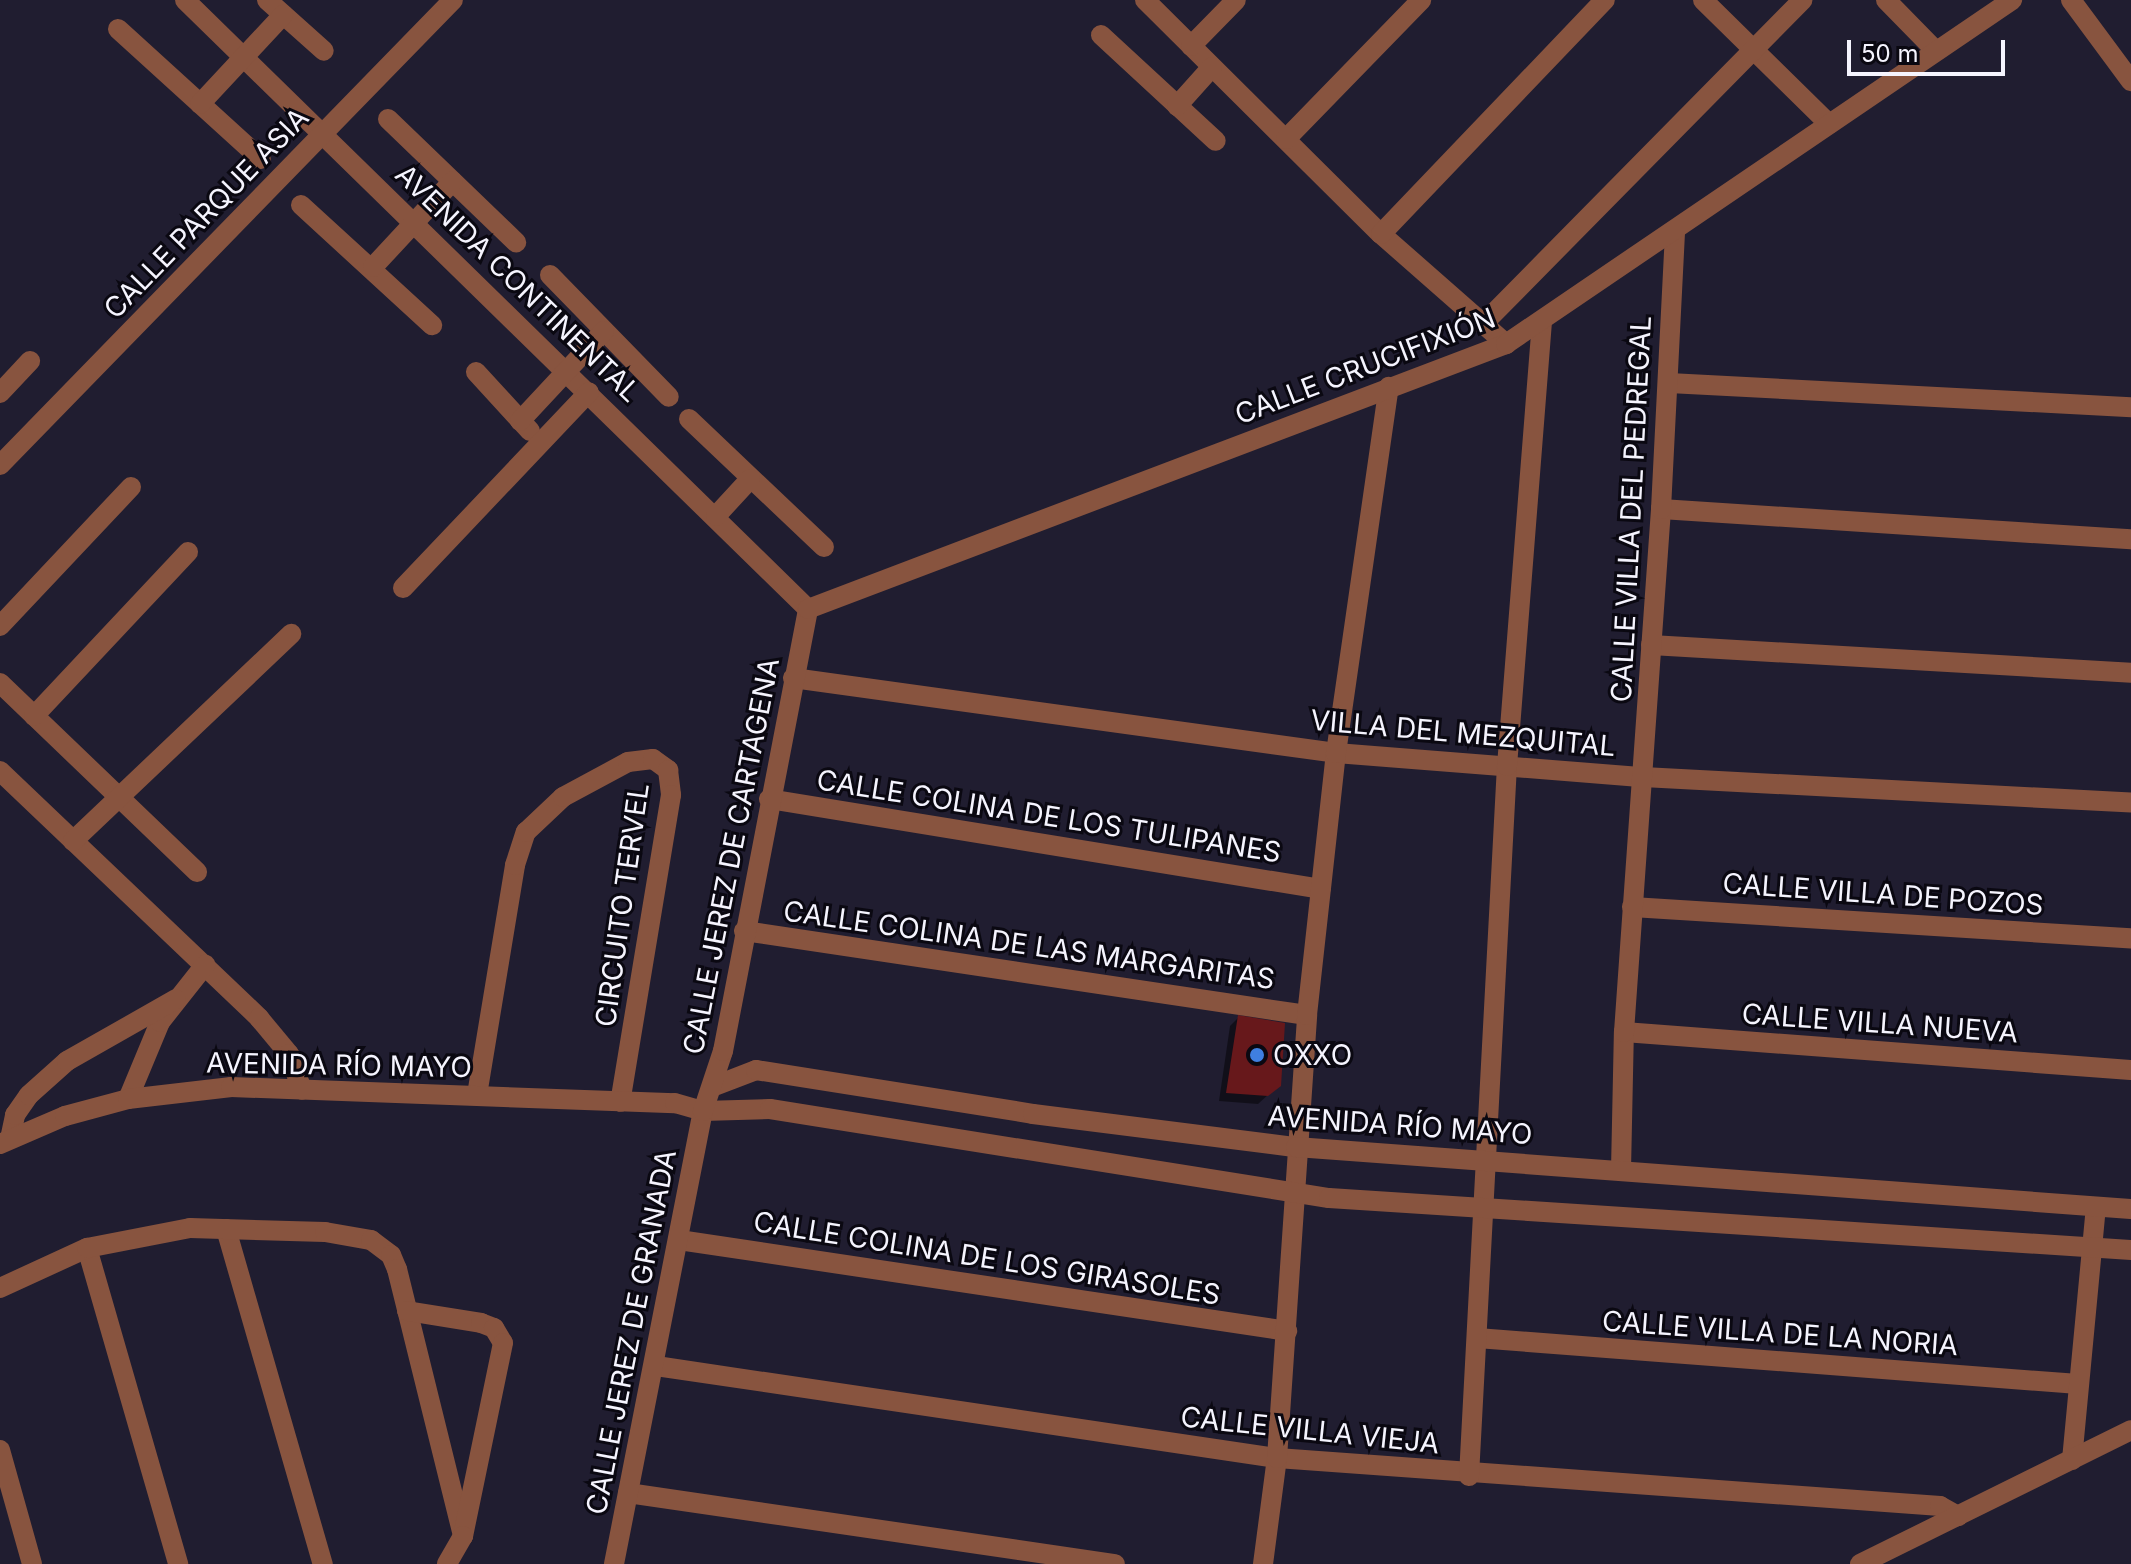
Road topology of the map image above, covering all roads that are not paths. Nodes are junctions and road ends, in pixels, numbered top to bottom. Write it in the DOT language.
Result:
graph roads {
  1 [pos="185,0"];
  2 [pos="267,0"];
  3 [pos="453,0"];
  4 [pos="1145,0"];
  5 [pos="1236,0"];
  6 [pos="1421,0"];
  7 [pos="1605,0"];
  8 [pos="1703,0"];
  9 [pos="1802,0"];
  10 [pos="1886,0"];
  11 [pos="2012,0"];
  12 [pos="2071,0"];
  13 [pos="283,15"];
  14 [pos="118,29"];
  15 [pos="1101,35"];
  16 [pos="1191,46"];
  17 [pos="1755,49"];
  18 [pos="324,51"];
  19 [pos="1936,51"];
  20 [pos="245,58"];
  21 [pos="1212,67"];
  22 [pos="2131,81"];
  23 [pos="200,104"];
  24 [pos="1177,106"];
  25 [pos="388,119"];
  26 [pos="1829,124"];
  27 [pos="322,132"];
  28 [pos="1286,139"];
  29 [pos="1216,141"];
  30 [pos="261,159"];
  31 [pos="453,181"];
  32 [pos="301,205"];
  33 [pos="416,223"];
  34 [pos="1381,234"];
  35 [pos="1675,234"];
  36 [pos="516,242"];
  37 [pos="373,267"];
  38 [pos="550,275"];
  39 [pos="1483,324"];
  40 [pos="1542,324"];
  41 [pos="432,325"];
  42 [pos="604,331"];
  43 [pos="1506,344"];
  44 [pos="30,361"];
  45 [pos="569,370"];
  46 [pos="476,372"];
  47 [pos="1669,383"];
  48 [pos="1389,387"];
  49 [pos="589,392"];
  50 [pos="0,393"];
  51 [pos="669,397"];
  52 [pos="2131,407"];
  53 [pos="689,419"];
  54 [pos="520,421"];
  55 [pos="540,441"];
  56 [pos="0,465"];
  57 [pos="750,479"];
  58 [pos="131,487"];
  59 [pos="1661,509"];
  60 [pos="716,516"];
  61 [pos="2131,539"];
  62 [pos="824,547"];
  63 [pos="188,552"];
  64 [pos="403,588"];
  65 [pos="808,609"];
  66 [pos="0,626"];
  67 [pos="291,634"];
  68 [pos="1651,645"];
  69 [pos="2131,673"];
  70 [pos="793,678"];
  71 [pos="0,683"];
  72 [pos="34,716"];
  73 [pos="1336,753"];
  74 [pos="1507,766"];
  75 [pos="0,771"];
  76 [pos="1643,777"];
  77 [pos="119,796"];
  78 [pos="769,799"];
  79 [pos="2131,803"];
  80 [pos="73,841"];
  81 [pos="197,872"];
  82 [pos="1321,889"];
  83 [pos="1632,907"];
  84 [pos="744,931"];
  85 [pos="2131,938"];
  86 [pos="205,965"];
  87 [pos="176,999"];
  88 [pos="1307,1015"];
  89 [pos="1624,1032"];
  90 [pos="2131,1070"];
  91 [pos="712,1087"];
  92 [pos="302,1090"];
  93 [pos="477,1095"];
  94 [pos="128,1099"];
  95 [pos="620,1102"];
  96 [pos="675,1103"];
  97 [pos="703,1111"];
  98 [pos="3,1141"];
  99 [pos="1296,1147"];
  100 [pos="1486,1160"];
  101 [pos="1621,1170"];
  102 [pos="1294,1193"];
  103 [pos="1486,1205"];
  104 [pos="2096,1207"];
  105 [pos="2131,1209"];
  106 [pos="226,1229"];
  107 [pos="679,1240"];
  108 [pos="2089,1247"];
  109 [pos="87,1248"];
  110 [pos="2131,1250"];
  111 [pos="0,1288"];
  112 [pos="407,1311"];
  113 [pos="1287,1331"];
  114 [pos="1477,1338"];
  115 [pos="656,1366"];
  116 [pos="2078,1384"];
  117 [pos="2131,1430"];
  118 [pos="0,1450"];
  119 [pos="1277,1458"];
  120 [pos="2072,1460"];
  121 [pos="1469,1476"];
  122 [pos="628,1493"];
  123 [pos="1958,1516"];
  124 [pos="463,1536"];
  125 [pos="32,1564"];
  126 [pos="178,1564"];
  127 [pos="323,1564"];
  128 [pos="447,1564"];
  129 [pos="614,1564"];
  130 [pos="1115,1564"];
  131 [pos="1263,1564"];
  132 [pos="1860,1564"];
  1 -- 20 [label="street, AVENIDA CONTINENTAL"];
  2 -- 13 [label="street"];
  3 -- 27 [label="street, CALLE PARQUE ASIA"];
  4 -- 16 [label="street"];
  5 -- 16 [label="street"];
  6 -- 28 [label="street"];
  7 -- 34 [label="street"];
  8 -- 17 [label="street"];
  9 -- 17 [label="street"];
  10 -- 19 [label="street"];
  11 -- 19 [label="street, CALLE CRUCIFIXIÓN"];
  12 -- 22 [label="street"];
  13 -- 18 [label="street"];
  13 -- 20 [label="street"];
  14 -- 23 [label="street"];
  15 -- 24 [label="street"];
  16 -- 21 [label="street"];
  17 -- 26 [label="street"];
  17 -- 39 [label="street"];
  19 -- 26 [label="street, CALLE CRUCIFIXIÓN"];
  20 -- 23 [label="street"];
  20 -- 27 [label="street, AVENIDA CONTINENTAL"];
  21 -- 24 [label="street"];
  21 -- 28 [label="street"];
  23 -- 30 [label="street"];
  24 -- 29 [label="street"];
  25 -- 31 [label="street"];
  26 -- 35 [label="street, CALLE CRUCIFIXIÓN"];
  27 -- 33 [label="street, AVENIDA CONTINENTAL"];
  27 -- 56 [label="street, CALLE PARQUE ASIA"];
  28 -- 34 [label="street"];
  31 -- 33 [label="street"];
  31 -- 36 [label="street"];
  32 -- 37 [label="street"];
  33 -- 37 [label="street"];
  33 -- 45 [label="street, AVENIDA CONTINENTAL"];
  34 -- 39 [label="street"];
  35 -- 40 [label="street, CALLE CRUCIFIXIÓN"];
  35 -- 47 [label="street, CALLE VILLA DEL PEDREGAL"];
  37 -- 41 [label="street"];
  38 -- 42 [label="street"];
  39 -- 43 [label="street"];
  40 -- 43 [label="street, CALLE CRUCIFIXIÓN"];
  40 -- 74 [label="street"];
  42 -- 45 [label="street"];
  42 -- 51 [label="street"];
  43 -- 48 [label="street, CALLE CRUCIFIXIÓN"];
  44 -- 50 [label="street"];
  45 -- 49 [label="street, AVENIDA CONTINENTAL"];
  45 -- 54 [label="street"];
  46 -- 54 [label="street"];
  47 -- 52 [label="street"];
  47 -- 59 [label="street, CALLE VILLA DEL PEDREGAL"];
  48 -- 65 [label="street, CALLE CRUCIFIXIÓN"];
  48 -- 73 [label="street"];
  49 -- 55 [label="street"];
  49 -- 60 [label="street, AVENIDA CONTINENTAL"];
  53 -- 57 [label="street"];
  54 -- 55 [label="street"];
  55 -- 64 [label="street"];
  57 -- 60 [label="street"];
  57 -- 62 [label="street"];
  58 -- 66 [label="street"];
  59 -- 61 [label="street"];
  59 -- 68 [label="street, CALLE VILLA DEL PEDREGAL"];
  60 -- 65 [label="street, AVENIDA CONTINENTAL"];
  63 -- 72 [label="street"];
  65 -- 70 [label="street, CALLE JEREZ DE CARTAGENA"];
  67 -- 77 [label="street"];
  68 -- 69 [label="street"];
  68 -- 76 [label="street, CALLE VILLA DEL PEDREGAL"];
  70 -- 73 [label="street, VILLA DEL MEZQUITAL"];
  70 -- 78 [label="street, CALLE JEREZ DE CARTAGENA"];
  71 -- 72 [label="street"];
  72 -- 77 [label="street"];
  73 -- 74 [label="street, VILLA DEL MEZQUITAL"];
  73 -- 82 [label="street"];
  74 -- 76 [label="street, VILLA DEL MEZQUITAL"];
  74 -- 100 [label="street"];
  75 -- 80 [label="street"];
  76 -- 79 [label="street, VILLA DEL MEZQUITAL"];
  76 -- 83 [label="street, CALLE VILLA DEL PEDREGAL"];
  77 -- 80 [label="street"];
  77 -- 81 [label="street"];
  78 -- 82 [label="street, CALLE COLINA DE LOS TULIPANES"];
  78 -- 84 [label="street, CALLE JEREZ DE CARTAGENA"];
  80 -- 86 [label="street"];
  82 -- 88 [label="street"];
  83 -- 85 [label="street, CALLE VILLA DE POZOS"];
  83 -- 89 [label="street, CALLE VILLA DEL PEDREGAL"];
  84 -- 88 [label="street, CALLE COLINA DE LAS MARGARITAS"];
  84 -- 91 [label="street, CALLE JEREZ DE CARTAGENA"];
  86 -- 87 [label="street"];
  86 -- 92 [label="street"];
  87 -- 94 [label="street"];
  87 -- 98 [label="street"];
  88 -- 99 [label="street"];
  89 -- 90 [label="street, CALLE VILLA NUEVA"];
  89 -- 101 [label="street, CALLE VILLA DEL PEDREGAL"];
  91 -- 96 [label="street, AVENIDA RÍO MAYO"];
  91 -- 97 [label="street, CALLE JEREZ DE CARTAGENA"];
  91 -- 99 [label="street, AVENIDA RÍO MAYO"];
  92 -- 93 [label="street, AVENIDA RÍO MAYO"];
  92 -- 94 [label="street, AVENIDA RÍO MAYO"];
  93 -- 95 [label="street, AVENIDA RÍO MAYO"];
  93 -- 95 [label="street, CIRCUITO TERVEL"];
  94 -- 98 [label="street, AVENIDA RÍO MAYO"];
  95 -- 96 [label="street, AVENIDA RÍO MAYO"];
  96 -- 97 [label="street, AVENIDA RÍO MAYO"];
  97 -- 102 [label="street, AVENIDA RÍO MAYO"];
  97 -- 107 [label="street, CALLE JEREZ DE GRANADA"];
  99 -- 100 [label="street, AVENIDA RÍO MAYO"];
  99 -- 102 [label="street"];
  100 -- 101 [label="street, AVENIDA RÍO MAYO"];
  100 -- 103 [label="street"];
  101 -- 104 [label="street, AVENIDA RÍO MAYO"];
  102 -- 103 [label="street, AVENIDA RÍO MAYO"];
  102 -- 113 [label="street"];
  103 -- 108 [label="street, AVENIDA RÍO MAYO"];
  103 -- 114 [label="street"];
  104 -- 105 [label="street, AVENIDA RÍO MAYO"];
  104 -- 108 [label="street"];
  106 -- 109 [label="street"];
  106 -- 112 [label="street"];
  106 -- 127 [label="street"];
  107 -- 113 [label="street, CALLE COLINA DE LOS GIRASOLES"];
  107 -- 115 [label="street, CALLE JEREZ DE GRANADA"];
  108 -- 110 [label="street, AVENIDA RÍO MAYO"];
  108 -- 116 [label="street"];
  109 -- 111 [label="street"];
  109 -- 126 [label="street"];
  112 -- 124 [label="street"];
  112 -- 124 [label="street"];
  113 -- 119 [label="street"];
  114 -- 116 [label="street, CALLE VILLA DE LA NORIA"];
  114 -- 121 [label="street"];
  115 -- 119 [label="street, CALLE VILLA VIEJA"];
  115 -- 122 [label="street, CALLE JEREZ DE GRANADA"];
  116 -- 120 [label="street"];
  117 -- 120 [label="street"];
  118 -- 125 [label="street"];
  119 -- 121 [label="street, CALLE VILLA VIEJA"];
  119 -- 131 [label="street"];
  120 -- 123 [label="street"];
  121 -- 123 [label="street, CALLE VILLA VIEJA"];
  122 -- 129 [label="street, CALLE JEREZ DE GRANADA"];
  122 -- 130 [label="street"];
  123 -- 132 [label="street"];
  124 -- 128 [label="street"];
}
